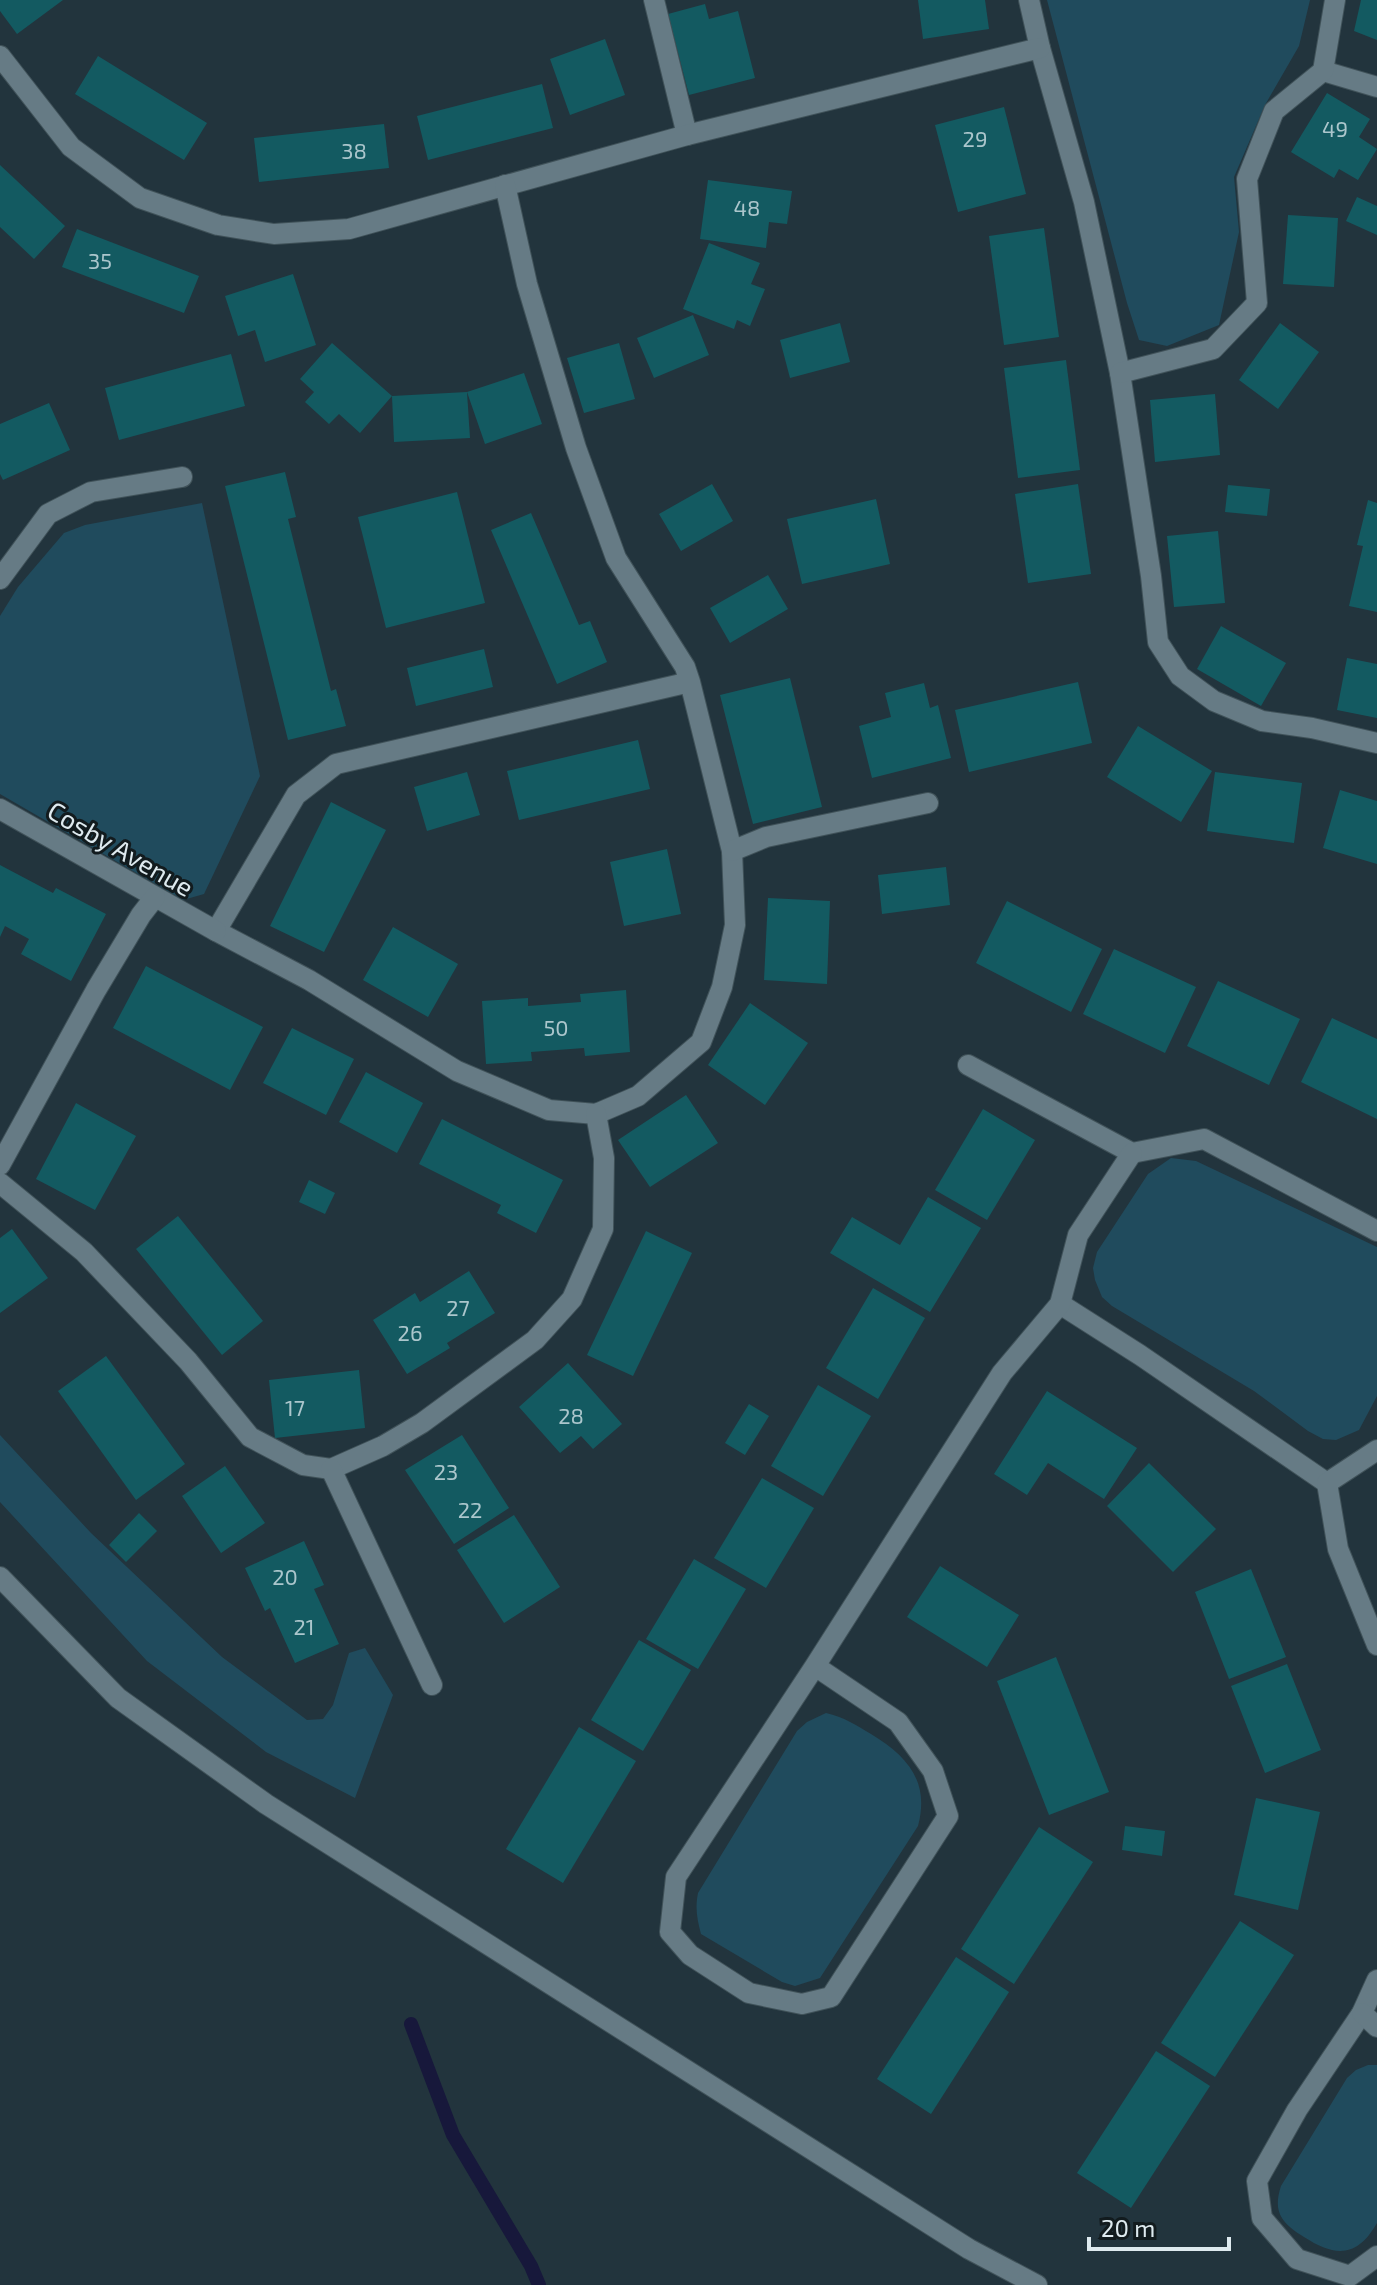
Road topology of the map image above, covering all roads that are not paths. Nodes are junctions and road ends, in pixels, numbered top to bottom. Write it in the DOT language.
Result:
graph roads {
  1 [pos="654,0"];
  2 [pos="1029,0"];
  3 [pos="1335,0"];
  4 [pos="1040,48"];
  5 [pos="0,56"];
  6 [pos="1323,71"];
  7 [pos="1377,87"];
  8 [pos="687,135"];
  9 [pos="505,185"];
  10 [pos="1120,373"];
  11 [pos="182,477"];
  12 [pos="0,579"];
  13 [pos="690,682"];
  14 [pos="1377,743"];
  15 [pos="928,803"];
  16 [pos="0,809"];
  17 [pos="732,851"];
  18 [pos="155,897"];
  19 [pos="216,931"];
  20 [pos="968,1065"];
  21 [pos="596,1114"];
  22 [pos="1132,1153"];
  23 [pos="0,1165"];
  24 [pos="0,1183"];
  25 [pos="1377,1231"];
  26 [pos="1060,1304"];
  27 [pos="1377,1450"];
  28 [pos="331,1469"];
  29 [pos="1327,1483"];
  30 [pos="0,1577"];
  31 [pos="1377,1645"];
  32 [pos="815,1666"];
  33 [pos="432,1685"];
  34 [pos="1377,1980"];
  35 [pos="1369,2020"];
  36 [pos="1377,2256"];
  37 [pos="1037,2285"];
  1 -- 8 [label="street"];
  2 -- 4 [label="street"];
  3 -- 6 [label="street"];
  4 -- 8 [label="street"];
  4 -- 10 [label="street"];
  5 -- 9 [label="street"];
  6 -- 7 [label="street"];
  6 -- 10 [label="street"];
  8 -- 9 [label="street"];
  9 -- 13 [label="street"];
  10 -- 14 [label="street"];
  11 -- 12 [label="street"];
  13 -- 17 [label="street"];
  13 -- 19 [label="street"];
  15 -- 17 [label="street"];
  16 -- 18 [label="street, Cosby Avenue"];
  17 -- 21 [label="street"];
  18 -- 19 [label="street, Cosby Avenue"];
  18 -- 23 [label="street"];
  19 -- 21 [label="street, Cosby Avenue"];
  20 -- 22 [label="street"];
  21 -- 28 [label="street"];
  22 -- 25 [label="street"];
  22 -- 26 [label="street"];
  24 -- 28 [label="street"];
  26 -- 29 [label="street"];
  26 -- 32 [label="street"];
  27 -- 29 [label="street"];
  28 -- 33 [label="street"];
  29 -- 31 [label="street"];
  30 -- 37 [label="street"];
  32 -- 32 [label="street"];
  34 -- 35 [label="street"];
  35 -- 36 [label="street"];
}
